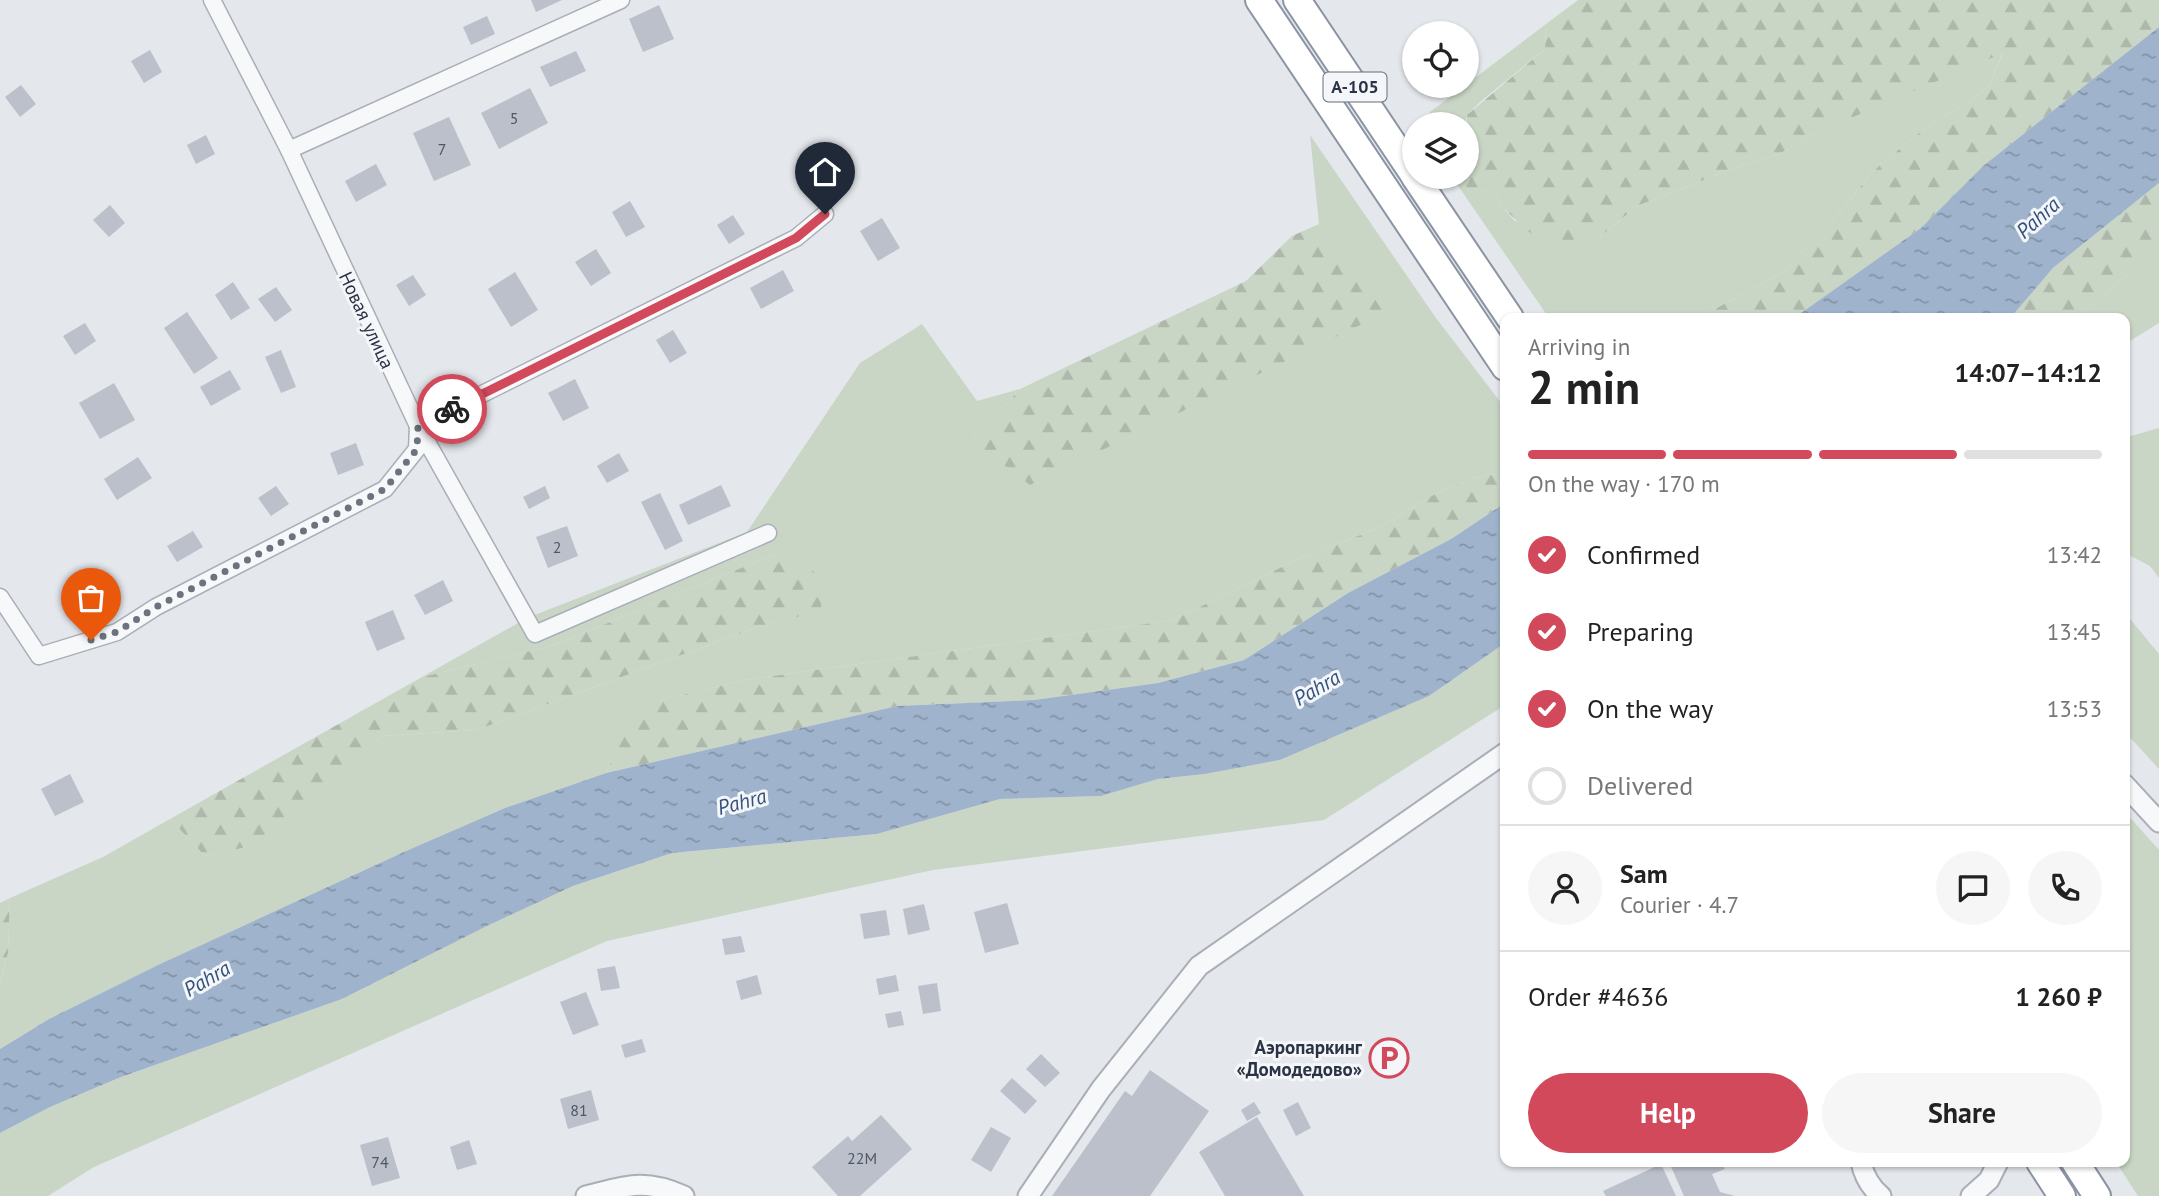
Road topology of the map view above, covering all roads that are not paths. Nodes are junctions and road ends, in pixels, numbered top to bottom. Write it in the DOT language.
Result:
graph roads {
  1 [pos="212,0"];
  2 [pos="621,0"];
  3 [pos="1259,0"];
  4 [pos="1297,0"];
  5 [pos="289,150"];
  6 [pos="1402,157"];
  7 [pos="1424,189"];
  8 [pos="825,214"];
  9 [pos="1507,313"];
  10 [pos="1500,360"];
  11 [pos="418,426"];
  12 [pos="768,533"];
  13 [pos="0,597"];
  14 [pos="1500,756"];
  15 [pos="2130,791"];
  16 [pos="2159,822"];
  17 [pos="1862,1167"];
  18 [pos="1996,1167"];
  19 [pos="2043,1167"];
  20 [pos="2077,1167"];
  21 [pos="1978,1195"];
  22 [pos="586,1196"];
  23 [pos="684,1196"];
  24 [pos="1028,1196"];
  25 [pos="1881,1196"];
  26 [pos="2062,1196"];
  27 [pos="2097,1196"];
  1 -- 5 [label="street, Новая улица"];
  2 -- 5 [label="street"];
  3 -- 10 [label="highway, А-105"];
  4 -- 6 [label="highway, А-105"];
  5 -- 11 [label="street, Новая улица"];
  7 -- 9 [label="highway, А-105"];
  8 -- 11 [label="street"];
  11 -- 12 [label="street, Новая улица"];
  11 -- 13 [label="street"];
  14 -- 24 [label="street"];
  15 -- 16 [label="street"];
  17 -- 25 [label="street"];
  18 -- 21 [label="street"];
  19 -- 26 [label="highway"];
  20 -- 27 [label="highway"];
  22 -- 23 [label="street"];
}
